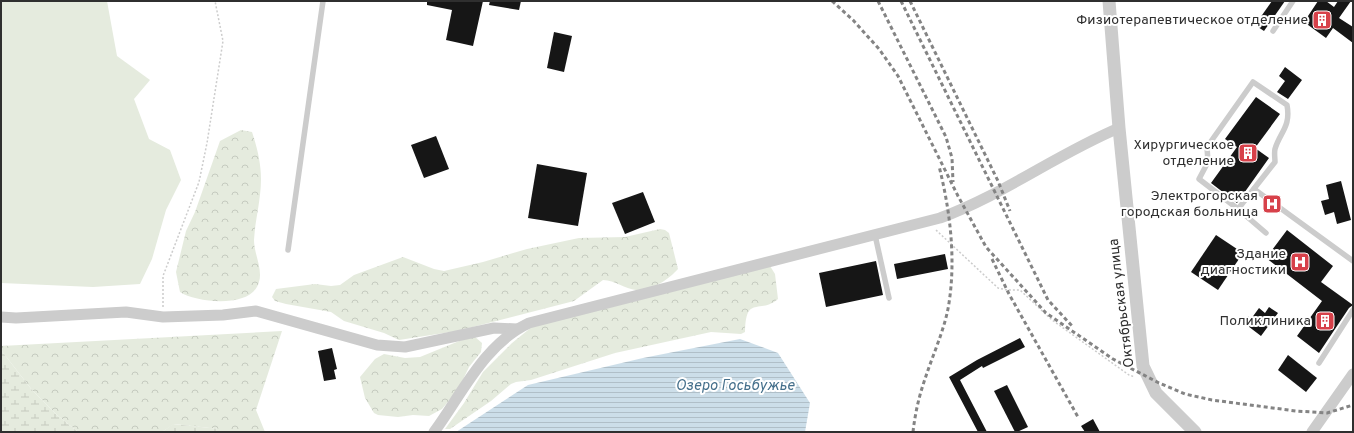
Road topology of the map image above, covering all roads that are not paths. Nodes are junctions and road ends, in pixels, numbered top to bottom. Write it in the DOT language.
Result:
graph roads {
  1 [pos="323,1"];
  2 [pos="1109,1"];
  3 [pos="1293,1"];
  4 [pos="1273,31"];
  5 [pos="1119,128"];
  6 [pos="1254,188"];
  7 [pos="1238,209"];
  8 [pos="1266,233"];
  9 [pos="875,235"];
  10 [pos="288,250"];
  11 [pos="1353,261"];
  12 [pos="889,298"];
  13 [pos="1353,310"];
  14 [pos="1,317"];
  15 [pos="517,329"];
  16 [pos="1319,363"];
  17 [pos="1353,374"];
  18 [pos="434,432"];
  19 [pos="1195,432"];
  20 [pos="1312,432"];
  1 -- 10 [label="lane"];
  2 -- 5 [label="street, Октябрьская улица"];
  3 -- 4 [label="lane"];
  5 -- 9 [label="street"];
  5 -- 19 [label="street, Октябрьская улица"];
  6 -- 7 [label="lane"];
  6 -- 7 [label="lane"];
  6 -- 11 [label="lane"];
  7 -- 8 [label="lane"];
  9 -- 12 [label="lane"];
  9 -- 15 [label="street"];
  13 -- 16 [label="lane"];
  14 -- 15 [label="street"];
  15 -- 18 [label="street"];
  17 -- 20 [label="street"];
}
